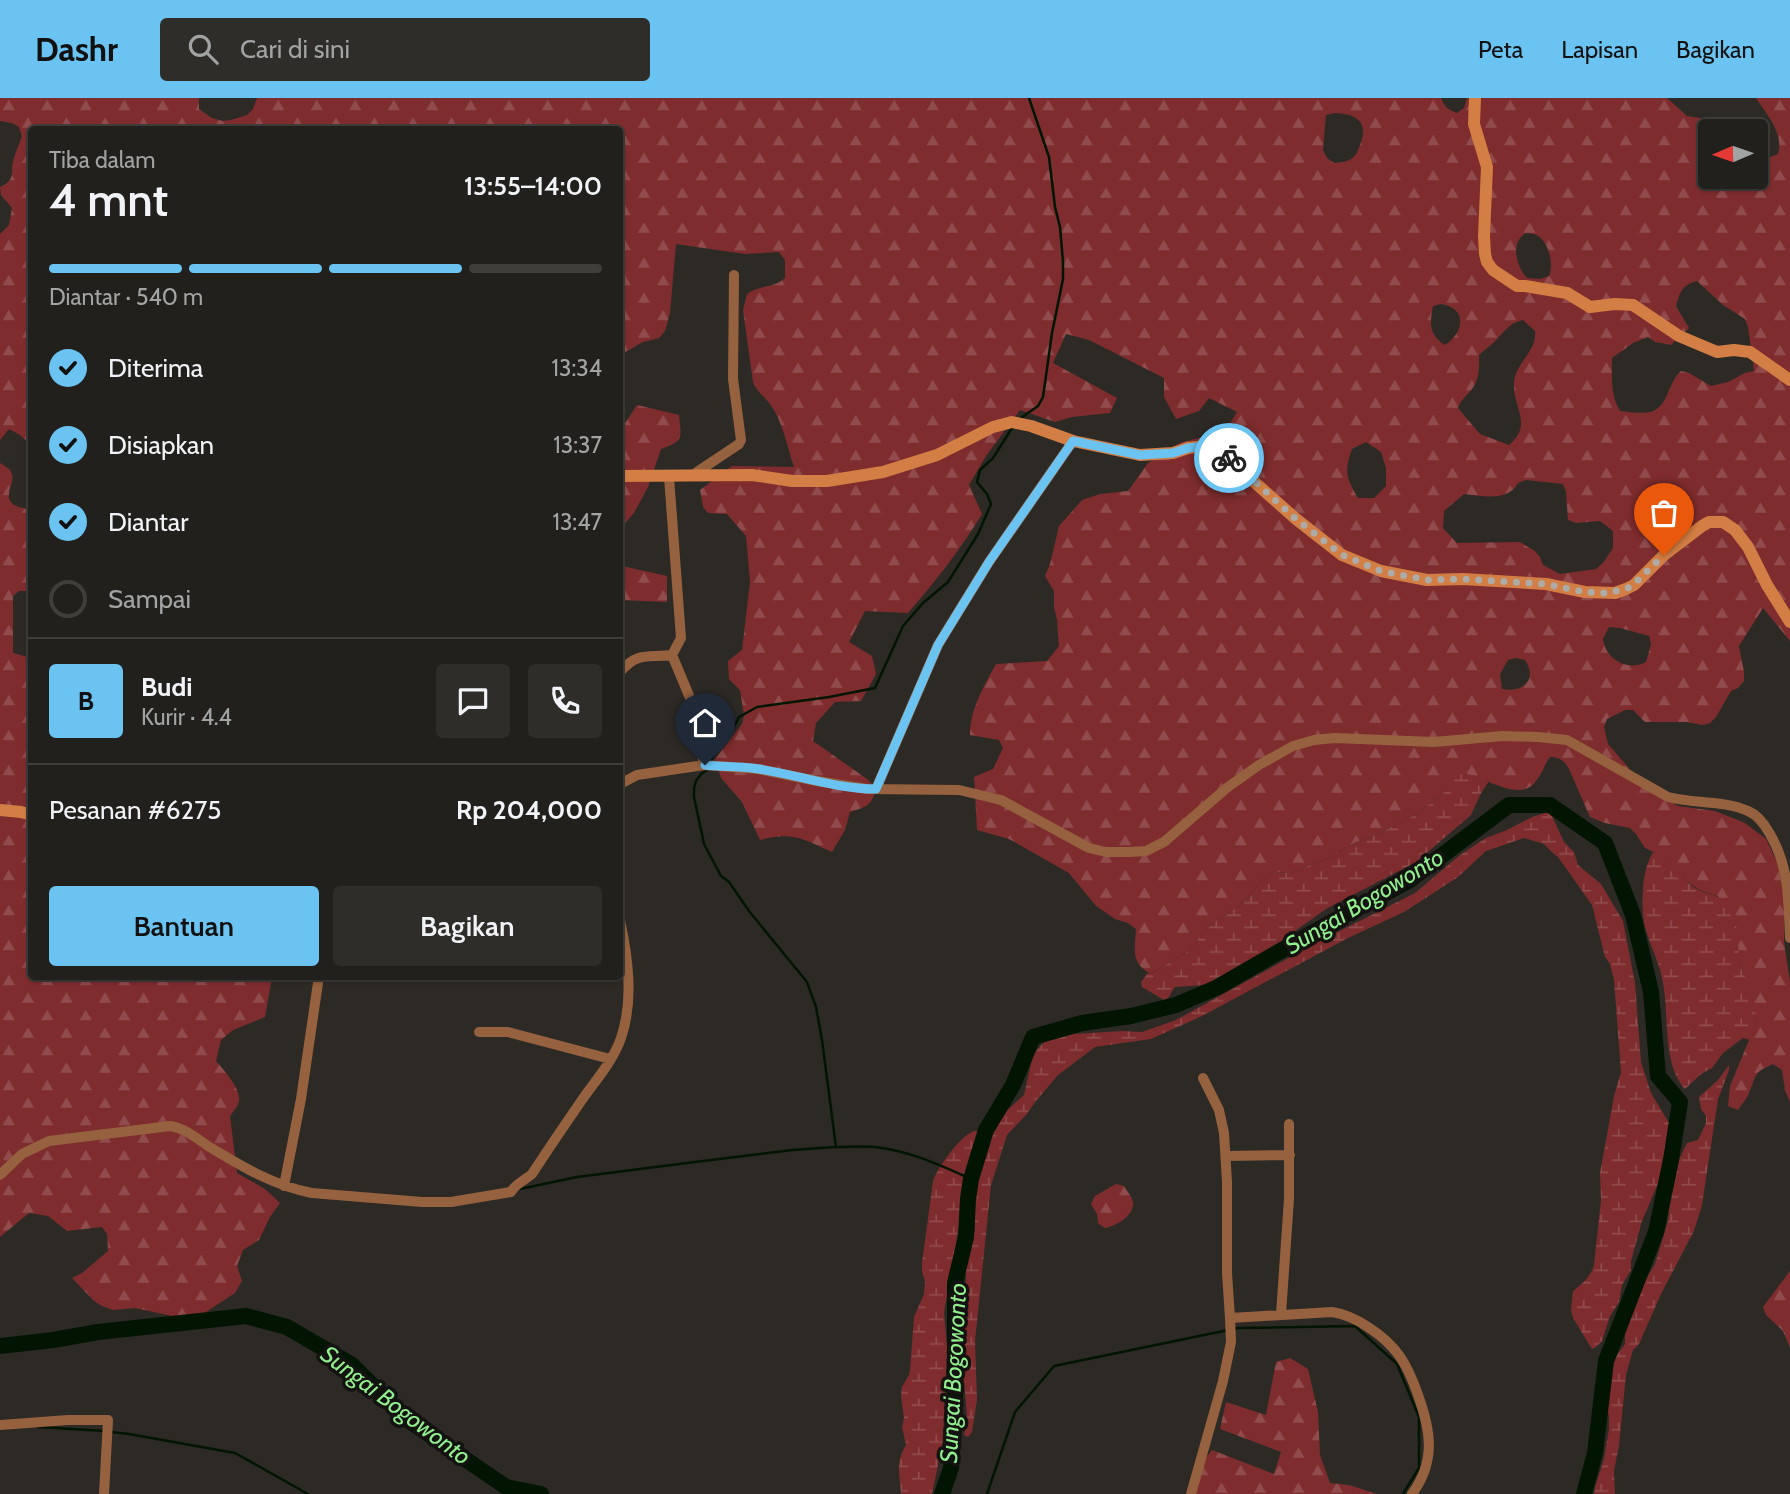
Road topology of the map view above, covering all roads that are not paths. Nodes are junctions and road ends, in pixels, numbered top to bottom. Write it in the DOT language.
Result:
graph roads {
  1 [pos="1475,98"];
  2 [pos="734,275"];
  3 [pos="1790,380"];
  4 [pos="1073,441"];
  5 [pos="693,476"];
  6 [pos="623,477"];
  7 [pos="669,477"];
  8 [pos="1790,622"];
  9 [pos="672,655"];
  10 [pos="623,668"];
  11 [pos="709,766"];
  12 [pos="623,782"];
  13 [pos="876,789"];
  14 [pos="0,810"];
  15 [pos="28,814"];
  16 [pos="623,934"];
  17 [pos="1790,939"];
  18 [pos="317,980"];
  19 [pos="479,1032"];
  20 [pos="610,1059"];
  21 [pos="1203,1078"];
  22 [pos="1289,1124"];
  23 [pos="1290,1155"];
  24 [pos="1226,1156"];
  25 [pos="0,1175"];
  26 [pos="285,1182"];
  27 [pos="1281,1314"];
  28 [pos="1230,1321"];
  29 [pos="0,1425"];
  30 [pos="104,1494"];
  31 [pos="1191,1494"];
  32 [pos="1412,1494"];
  1 -- 3 [label="street"];
  2 -- 5 [label="street"];
  4 -- 5 [label="street"];
  4 -- 8 [label="street"];
  4 -- 13 [label="street"];
  5 -- 7 [label="street"];
  6 -- 7 [label="street"];
  7 -- 9 [label="street"];
  9 -- 10 [label="street"];
  9 -- 11 [label="street"];
  11 -- 12 [label="street"];
  11 -- 13 [label="street"];
  13 -- 17 [label="street"];
  14 -- 15 [label="street"];
  16 -- 20 [label="street"];
  18 -- 26 [label="street"];
  19 -- 20 [label="street"];
  20 -- 26 [label="street"];
  21 -- 24 [label="street"];
  22 -- 23 [label="street"];
  23 -- 24 [label="street"];
  23 -- 27 [label="street"];
  24 -- 28 [label="street"];
  25 -- 26 [label="street"];
  27 -- 28 [label="street"];
  27 -- 32 [label="street"];
  28 -- 31 [label="street"];
  29 -- 30 [label="street"];
}
